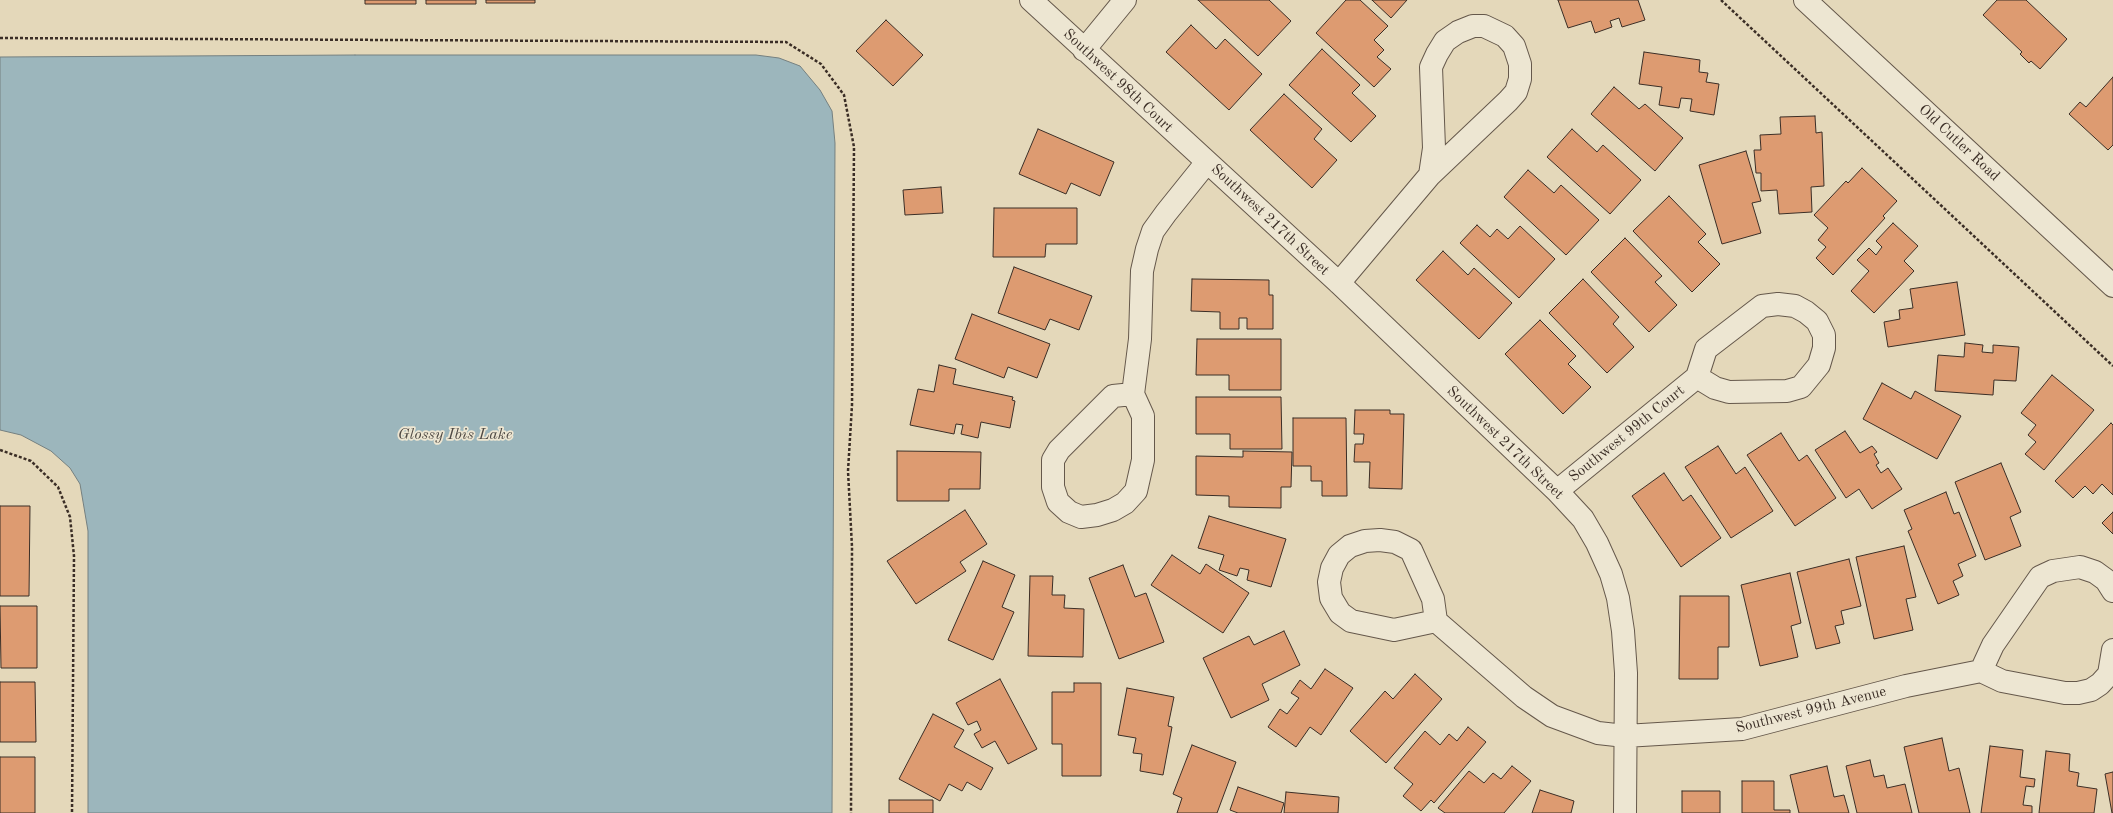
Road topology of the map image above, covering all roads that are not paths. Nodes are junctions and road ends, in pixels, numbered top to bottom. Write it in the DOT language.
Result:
graph roads {
  1 [pos="1031,0"];
  2 [pos="1125,0"];
  3 [pos="1805,0"];
  4 [pos="1084,50"];
  5 [pos="1206,162"];
  6 [pos="1430,175"];
  7 [pos="1339,283"];
  8 [pos="2113,286"];
  9 [pos="1697,377"];
  10 [pos="1133,394"];
  11 [pos="1557,491"];
  12 [pos="2113,591"];
  13 [pos="1436,622"];
  14 [pos="2113,650"];
  15 [pos="1981,671"];
  16 [pos="1625,736"];
  17 [pos="1625,813"];
  1 -- 4 [label="street, Southwest 98th Court"];
  2 -- 4 [label="street"];
  3 -- 8 [label="street, Old Cutler Road"];
  4 -- 5 [label="street, Southwest 98th Court"];
  5 -- 7 [label="street, Southwest 217th Street"];
  5 -- 10 [label="street"];
  6 -- 6 [label="street"];
  6 -- 7 [label="street"];
  7 -- 11 [label="street, Southwest 217th Street"];
  9 -- 9 [label="street, Southwest 99th Court"];
  9 -- 11 [label="street, Southwest 99th Court"];
  10 -- 10 [label="street"];
  11 -- 16 [label="street, Southwest 217th Street"];
  12 -- 15 [label="street"];
  13 -- 13 [label="street"];
  13 -- 16 [label="street, Southwest 99th Avenue"];
  14 -- 15 [label="street"];
  15 -- 16 [label="street, Southwest 99th Avenue"];
  16 -- 17 [label="street, Southwest 217th Street"];
}
